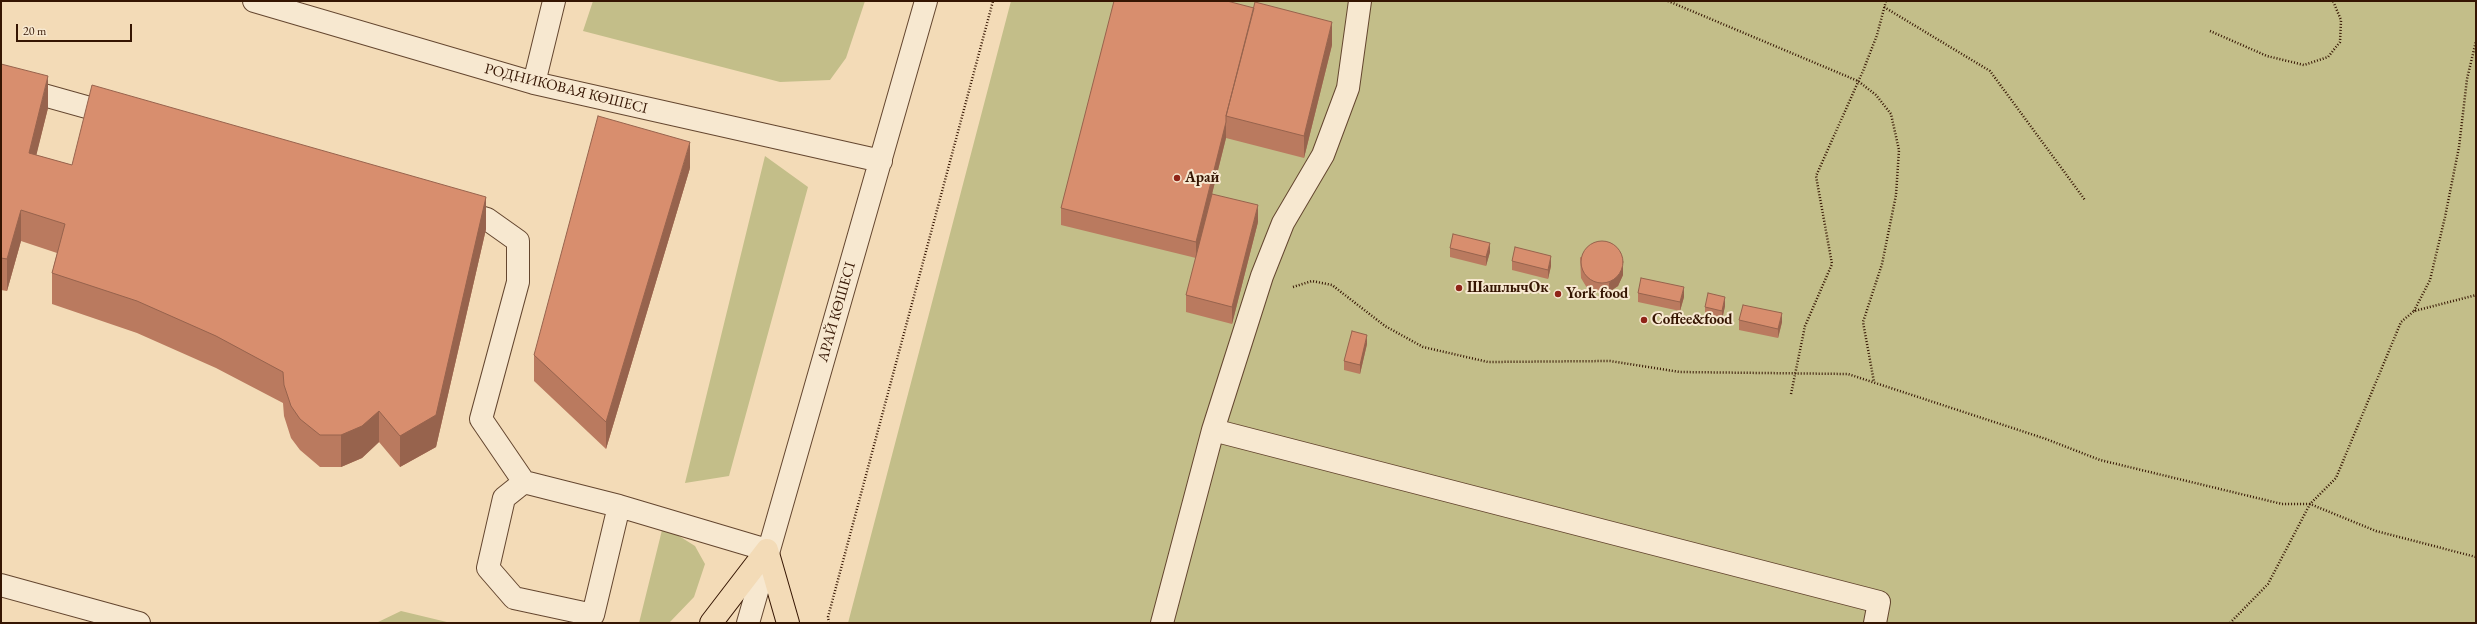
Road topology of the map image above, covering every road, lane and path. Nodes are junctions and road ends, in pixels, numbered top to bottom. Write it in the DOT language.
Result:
graph roads {
  1 [pos="254,1"];
  2 [pos="554,1"];
  3 [pos="926,1"];
  4 [pos="993,1"];
  5 [pos="1360,1"];
  6 [pos="1668,1"];
  7 [pos="1886,1"];
  8 [pos="2333,1"];
  9 [pos="1884,7"];
  10 [pos="2210,31"];
  11 [pos="2476,41"];
  12 [pos="1858,81"];
  13 [pos="1,83"];
  14 [pos="534,83"];
  15 [pos="138,122"];
  16 [pos="881,161"];
  17 [pos="2084,200"];
  18 [pos="434,204"];
  19 [pos="2476,295"];
  20 [pos="1254,300"];
  21 [pos="2414,312"];
  22 [pos="1795,373"];
  23 [pos="1874,383"];
  24 [pos="1791,394"];
  25 [pos="1213,430"];
  26 [pos="524,482"];
  27 [pos="2310,504"];
  28 [pos="619,506"];
  29 [pos="767,550"];
  30 [pos="2476,558"];
  31 [pos="1,585"];
  32 [pos="140,623"];
  33 [pos="711,623"];
  34 [pos="748,623"];
  35 [pos="788,623"];
  36 [pos="829,623"];
  37 [pos="1162,623"];
  38 [pos="1875,623"];
  39 [pos="2230,623"];
  1 -- 14 [label="street, РОДНИКОВАЯ КӨШЕСІ"];
  2 -- 14 [label="street"];
  3 -- 16 [label="street, АРАЙ КӨШЕСІ"];
  4 -- 36 [label="path"];
  5 -- 20 [label="street"];
  6 -- 12 [label="path"];
  7 -- 9 [label="path"];
  8 -- 10 [label="path"];
  9 -- 12 [label="path"];
  9 -- 17 [label="path"];
  11 -- 21 [label="path"];
  12 -- 22 [label="path"];
  12 -- 23 [label="path"];
  13 -- 15 [label="street"];
  14 -- 16 [label="street, РОДНИКОВАЯ КӨШЕСІ"];
  16 -- 29 [label="street, АРАЙ КӨШЕСІ"];
  18 -- 26 [label="street"];
  19 -- 21 [label="path"];
  20 -- 22 [label="path"];
  20 -- 25 [label="street"];
  21 -- 27 [label="path"];
  22 -- 23 [label="path"];
  22 -- 24 [label="path"];
  23 -- 27 [label="path"];
  25 -- 37 [label="street"];
  25 -- 38 [label="street"];
  26 -- 28 [label="street"];
  26 -- 28 [label="street"];
  27 -- 30 [label="path"];
  27 -- 39 [label="path"];
  28 -- 29 [label="street"];
  29 -- 33 [label="main road"];
  29 -- 34 [label="street, АРАЙ КӨШЕСІ"];
  29 -- 35 [label="main road"];
  31 -- 32 [label="street"];
}
